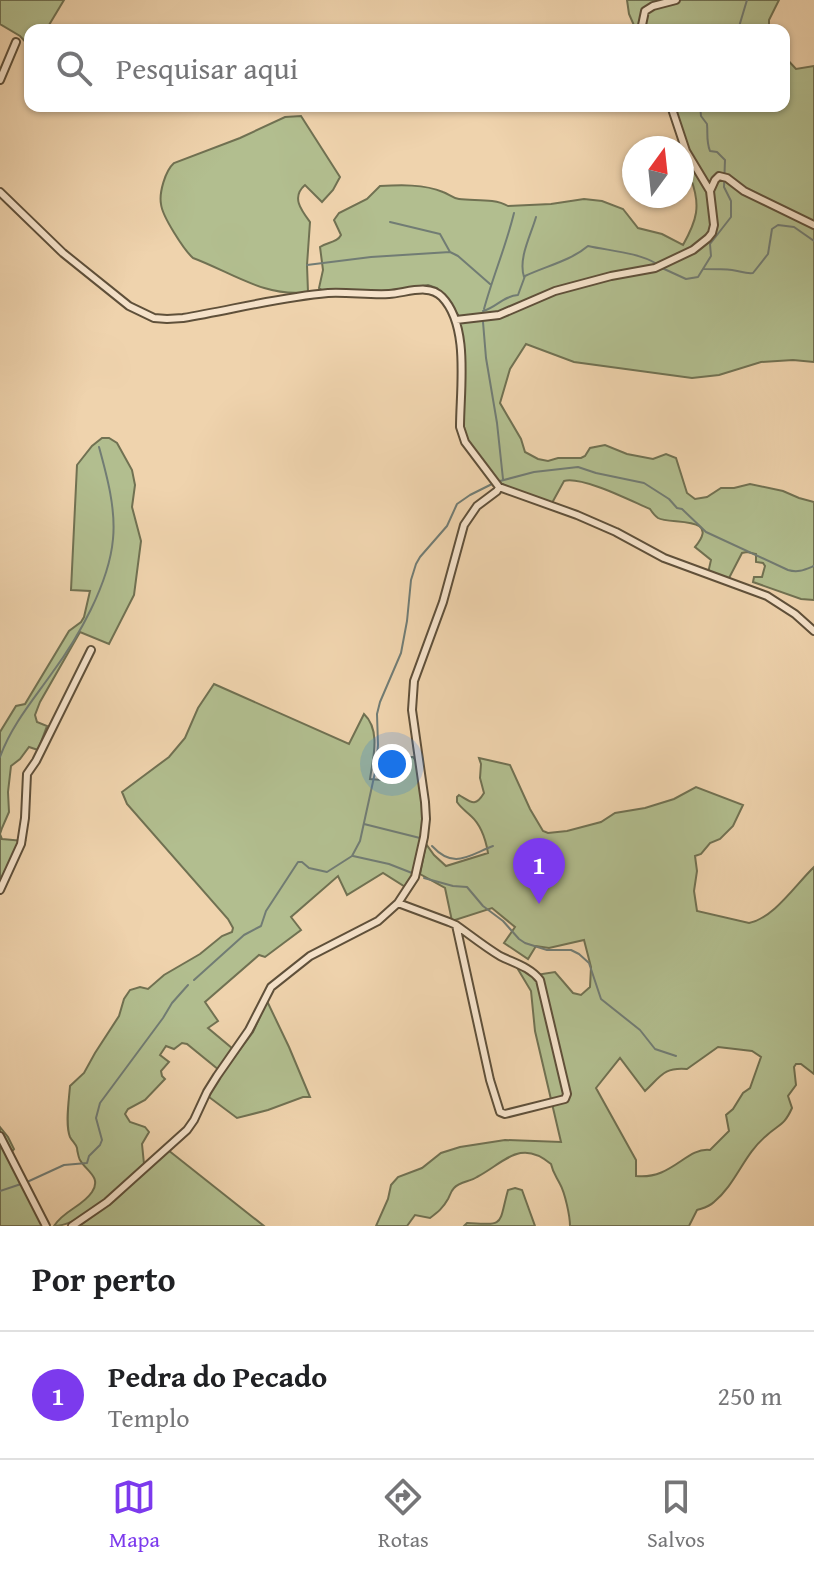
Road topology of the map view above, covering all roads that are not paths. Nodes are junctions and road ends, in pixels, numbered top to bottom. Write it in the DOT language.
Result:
graph roads {
  1 [pos="676,0"];
  2 [pos="642,24"];
  3 [pos="16,42"];
  4 [pos="2,68"];
  5 [pos="0,80"];
  6 [pos="673,112"];
  7 [pos="698,171"];
  8 [pos="723,177"];
  9 [pos="710,191"];
  10 [pos="0,192"];
  11 [pos="814,225"];
  12 [pos="456,320"];
  13 [pos="499,487"];
  14 [pos="814,631"];
  15 [pos="91,650"];
  16 [pos="0,890"];
  17 [pos="398,903"];
  18 [pos="456,925"];
  19 [pos="0,1136"];
  20 [pos="46,1225"];
  21 [pos="72,1226"];
  1 -- 2 [label="street"];
  3 -- 4 [label="street"];
  4 -- 5 [label="street"];
  6 -- 7 [label="street"];
  7 -- 8 [label="street"];
  7 -- 9 [label="street"];
  8 -- 9 [label="street"];
  8 -- 11 [label="street"];
  9 -- 12 [label="street"];
  10 -- 12 [label="street"];
  12 -- 13 [label="street"];
  13 -- 14 [label="street"];
  13 -- 17 [label="street"];
  15 -- 16 [label="street"];
  17 -- 18 [label="street"];
  17 -- 21 [label="street"];
  18 -- 18 [label="street"];
  19 -- 20 [label="street"];
}
